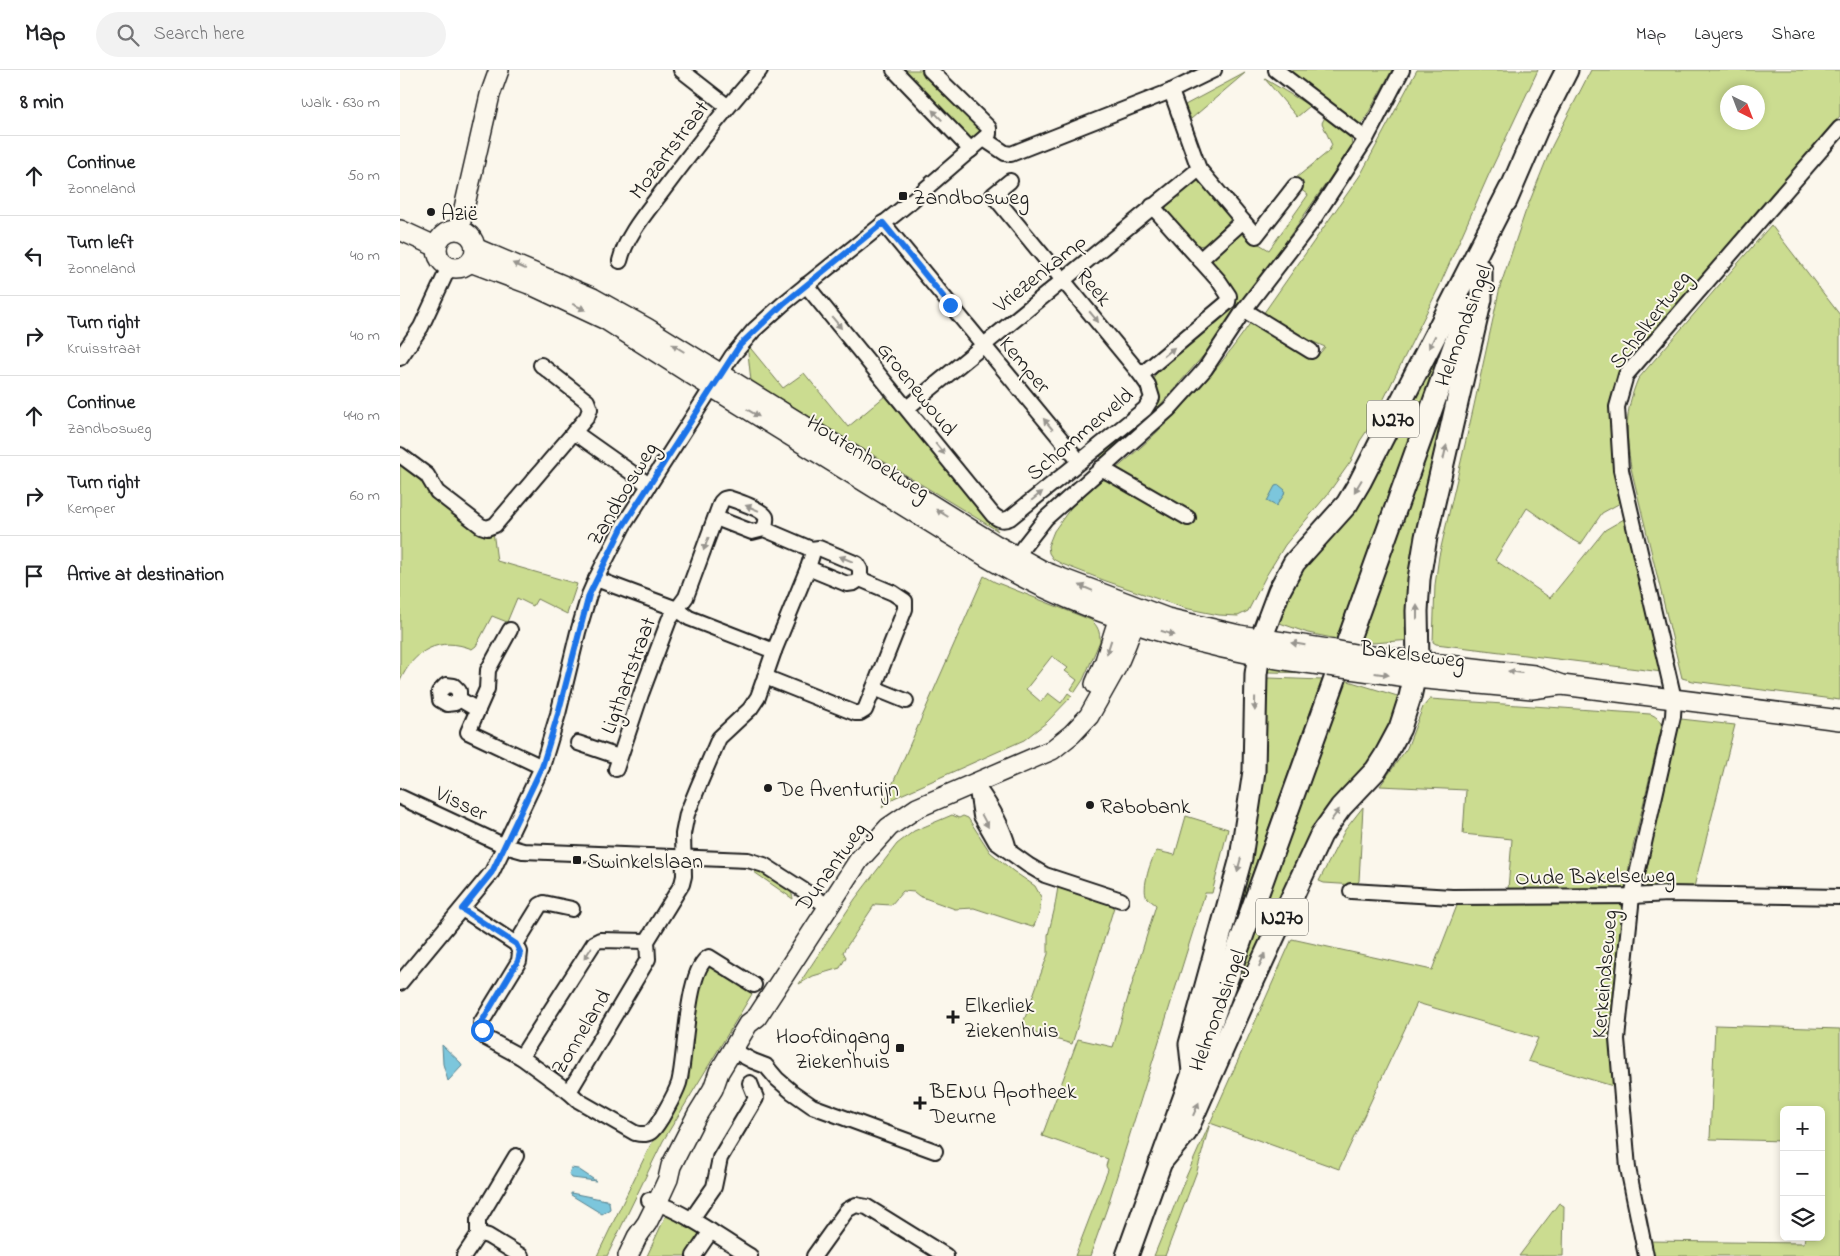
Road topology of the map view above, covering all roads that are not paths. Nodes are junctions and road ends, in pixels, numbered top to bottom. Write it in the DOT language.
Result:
graph roads {
  1 [pos="499,70"];
  2 [pos="681,70"];
  3 [pos="760,70"];
  4 [pos="894,70"];
  5 [pos="1214,70"];
  6 [pos="1276,70"];
  7 [pos="1402,70"];
  8 [pos="1567,70"];
  9 [pos="935,71"];
  10 [pos="1171,91"];
  11 [pos="727,106"];
  12 [pos="1840,128"];
  13 [pos="984,139"];
  14 [pos="1366,139"];
  15 [pos="971,150"];
  16 [pos="1199,169"];
  17 [pos="1010,181"];
  18 [pos="1295,186"];
  19 [pos="1510,189"];
  20 [pos="1152,206"];
  21 [pos="1243,221"];
  22 [pos="883,223"];
  23 [pos="400,230"];
  24 [pos="459,230"];
  25 [pos="437,247"];
  26 [pos="472,255"];
  27 [pos="1200,260"];
  28 [pos="620,261"];
  29 [pos="449,267"];
  30 [pos="1481,270"];
  31 [pos="1062,280"];
  32 [pos="806,285"];
  33 [pos="1244,310"];
  34 [pos="983,345"];
  35 [pos="1311,351"];
  36 [pos="400,358"];
  37 [pos="541,365"];
  38 [pos="1141,375"];
  39 [pos="716,381"];
  40 [pos="907,408"];
  41 [pos="574,432"];
  42 [pos="400,455"];
  43 [pos="1079,461"];
  44 [pos="1101,468"];
  45 [pos="649,485"];
  46 [pos="716,518"];
  47 [pos="996,518"];
  48 [pos="1188,518"];
  49 [pos="764,529"];
  50 [pos="811,549"];
  51 [pos="1013,563"];
  52 [pos="808,568"];
  53 [pos="860,578"];
  54 [pos="596,579"];
  55 [pos="677,609"];
  56 [pos="1128,615"];
  57 [pos="510,630"];
  58 [pos="1260,647"];
  59 [pos="774,651"];
  60 [pos="1342,660"];
  61 [pos="1416,670"];
  62 [pos="765,677"];
  63 [pos="874,688"];
  64 [pos="1674,699"];
  65 [pos="459,700"];
  66 [pos="906,701"];
  67 [pos="478,710"];
  68 [pos="1840,720"];
  69 [pos="578,744"];
  70 [pos="542,767"];
  71 [pos="976,784"];
  72 [pos="400,797"];
  73 [pos="505,846"];
  74 [pos="683,857"];
  75 [pos="1351,891"];
  76 [pos="1632,896"];
  77 [pos="1840,897"];
  78 [pos="1121,900"];
  79 [pos="828,906"];
  80 [pos="462,909"];
  81 [pos="572,909"];
  82 [pos="647,941"];
  83 [pos="516,944"];
  84 [pos="400,983"];
  85 [pos="754,984"];
  86 [pos="735,1052"];
  87 [pos="521,1057"];
  88 [pos="1192,1072"];
  89 [pos="750,1083"];
  90 [pos="569,1092"];
  91 [pos="935,1151"];
  92 [pos="516,1156"];
  93 [pos="1160,1163"];
  94 [pos="653,1201"];
  95 [pos="691,1220"];
  96 [pos="710,1231"];
  97 [pos="478,1235"];
  98 [pos="464,1256"];
  99 [pos="521,1256"];
  100 [pos="628,1256"];
  101 [pos="694,1256"];
  102 [pos="750,1256"];
  103 [pos="814,1256"];
  104 [pos="946,1256"];
  105 [pos="1127,1256"];
  106 [pos="1646,1256"];
  1 -- 24 [label="street"];
  2 -- 11 [label="street"];
  3 -- 11 [label="street, Mozartstraat"];
  15 -- 4 [label="street, one-way"];
  5 -- 10 [label="street"];
  6 -- 14 [label="street"];
  7 -- 14 [label="street, Schommerveld"];
  8 -- 19 [label="main road, Helmondsingel / N270"];
  9 -- 13 [label="street"];
  10 -- 13 [label="street"];
  10 -- 16 [label="street"];
  11 -- 28 [label="street, Mozartstraat"];
  12 -- 64 [label="street, Schalkertweg"];
  13 -- 15 [label="street, Zandbosweg"];
  14 -- 33 [label="street, Schommerveld"];
  15 -- 22 [label="street, Zandbosweg"];
  16 -- 20 [label="street, Vriezenkamp"];
  16 -- 21 [label="street"];
  17 -- 31 [label="street, Reek"];
  18 -- 21 [label="street"];
  19 -- 30 [label="main road, Helmondsingel / N270"];
  19 -- 58 [label="main road, N270, one-way"];
  20 -- 27 [label="street"];
  20 -- 31 [label="street, Vriezenkamp"];
  21 -- 27 [label="street"];
  22 -- 32 [label="street, Zandbosweg"];
  22 -- 34 [label="street, Kemper"];
  23 -- 25 [label="street"];
  24 -- 25 [label="street"];
  24 -- 26 [label="street"];
  25 -- 29 [label="street"];
  26 -- 29 [label="street"];
  26 -- 39 [label="street, Houtenhoekweg"];
  38 -- 27 [label="street, Schommerveld, one-way"];
  29 -- 36 [label="street"];
  30 -- 60 [label="main road, Helmondsingel / N270"];
  61 -- 30 [label="main road, N270, one-way"];
  31 -- 34 [label="street, Vriezenkamp"];
  31 -- 38 [label="street, Reek, one-way"];
  32 -- 39 [label="street, Zandbosweg"];
  32 -- 40 [label="street, Groenewoud, one-way"];
  33 -- 35 [label="street"];
  33 -- 44 [label="street, Schommerveld"];
  34 -- 40 [label="street, Vriezenkamp"];
  43 -- 34 [label="street, Kemper, one-way"];
  37 -- 41 [label="street"];
  38 -- 43 [label="street, Schommerveld"];
  39 -- 45 [label="street, Zandbosweg"];
  39 -- 51 [label="street, Houtenhoekweg"];
  40 -- 47 [label="street, Groenewoud, one-way"];
  41 -- 42 [label="street"];
  41 -- 45 [label="street"];
  47 -- 43 [label="street, Schommerveld, one-way"];
  44 -- 48 [label="street, Schommerveld"];
  44 -- 51 [label="street, Schommerveld"];
  45 -- 54 [label="street, Zandbosweg"];
  46 -- 49 [label="street"];
  49 -- 46 [label="street, one-way"];
  46 -- 55 [label="street, one-way"];
  49 -- 50 [label="street"];
  50 -- 52 [label="street, Zonneland"];
  53 -- 50 [label="street, one-way"];
  51 -- 56 [label="street, Houtenhoekweg"];
  52 -- 53 [label="street"];
  52 -- 59 [label="street, Zonneland"];
  53 -- 63 [label="street"];
  54 -- 55 [label="street, Ligthartstraat"];
  54 -- 70 [label="street, Zandbosweg"];
  55 -- 59 [label="street, Ligthartstraat"];
  55 -- 69 [label="street, Ligthartstraat"];
  56 -- 58 [label="street, Houtenhoekweg"];
  56 -- 71 [label="street, Dunantweg"];
  57 -- 67 [label="street"];
  58 -- 60 [label="street, Bakelseweg"];
  58 -- 88 [label="main road, N270, one-way"];
  59 -- 62 [label="street, Zonneland"];
  60 -- 61 [label="street, Bakelseweg"];
  60 -- 88 [label="main road, Helmondsingel / N270"];
  61 -- 64 [label="street, Bakelseweg"];
  93 -- 61 [label="main road, N270, one-way"];
  62 -- 63 [label="street"];
  62 -- 74 [label="street, Zonneland"];
  63 -- 66 [label="street"];
  64 -- 68 [label="street, Bakelseweg"];
  64 -- 76 [label="street, Kerkeindseweg"];
  65 -- 67 [label="street"];
  67 -- 70 [label="street"];
  70 -- 73 [label="street, Zandbosweg"];
  71 -- 78 [label="street"];
  71 -- 79 [label="street, Dunantweg"];
  72 -- 73 [label="street, Visser"];
  73 -- 74 [label="street"];
  73 -- 80 [label="street, Zandbosweg"];
  74 -- 79 [label="street"];
  74 -- 82 [label="street, Zonneland"];
  75 -- 76 [label="street, Oude Bakelseweg"];
  76 -- 77 [label="street, Oude Bakelseweg"];
  76 -- 106 [label="street, Kerkeindseweg"];
  79 -- 86 [label="street, Dunantweg"];
  80 -- 83 [label="street"];
  80 -- 84 [label="street, Zandbosweg"];
  81 -- 83 [label="street, Zonneland"];
  82 -- 87 [label="street, Zonneland, one-way"];
  82 -- 90 [label="street, Zonneland"];
  83 -- 87 [label="street, Zonneland"];
  85 -- 90 [label="street"];
  86 -- 91 [label="street"];
  86 -- 94 [label="street, Dunantweg"];
  87 -- 90 [label="street, Zonneland"];
  88 -- 93 [label="main road, Helmondsingel / N270"];
  89 -- 95 [label="street"];
  92 -- 97 [label="street"];
  93 -- 105 [label="main road, Helmondsingel / N270"];
  94 -- 95 [label="street"];
  94 -- 100 [label="street, Dunantweg"];
  95 -- 96 [label="street"];
  96 -- 101 [label="street"];
  96 -- 102 [label="street"];
  97 -- 98 [label="street"];
  97 -- 99 [label="street"];
  103 -- 104 [label="street"];
}
